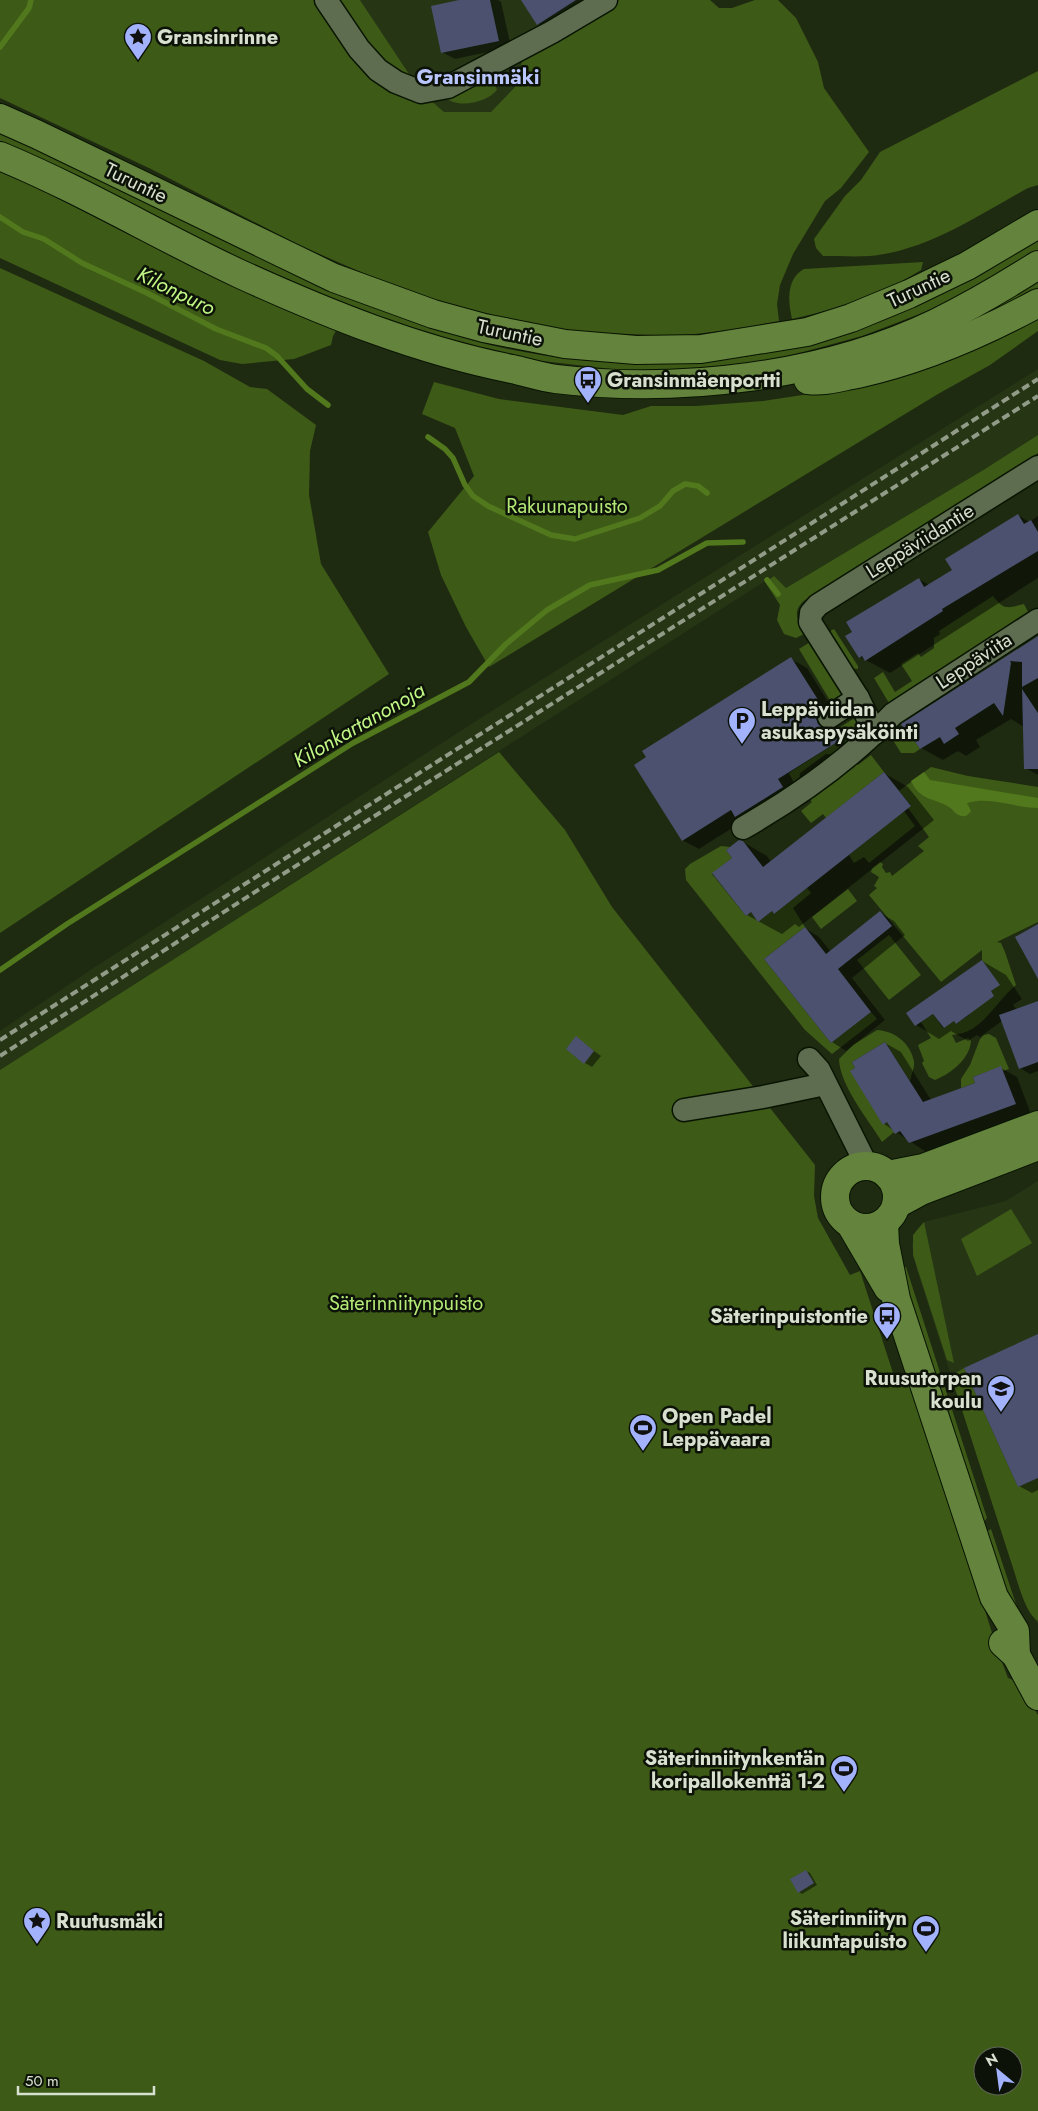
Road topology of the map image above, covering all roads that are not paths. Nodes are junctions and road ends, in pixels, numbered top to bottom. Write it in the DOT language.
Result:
graph roads {
  1 [pos="326,0"];
  2 [pos="606,0"];
  3 [pos="0,118"];
  4 [pos="0,156"];
  5 [pos="1038,224"];
  6 [pos="1038,265"];
  7 [pos="1038,303"];
  8 [pos="759,375"];
  9 [pos="1038,467"];
  10 [pos="1038,620"];
  11 [pos="858,698"];
  12 [pos="828,717"];
  13 [pos="875,733"];
  14 [pos="743,828"];
  15 [pos="810,1059"];
  16 [pos="825,1084"];
  17 [pos="684,1110"];
  18 [pos="1038,1125"];
  19 [pos="1038,1146"];
  20 [pos="876,1170"];
  21 [pos="890,1214"];
  22 [pos="851,1225"];
  23 [pos="896,1299"];
  24 [pos="1038,1696"];
  1 -- 2 [label="street"];
  3 -- 5 [label="main road, Turuntie"];
  4 -- 8 [label="main road, Turuntie"];
  6 -- 8 [label="main road, Turuntie"];
  7 -- 8 [label="main road"];
  9 -- 11 [label="street, Leppäviidantie"];
  10 -- 13 [label="street, Leppäviita"];
  11 -- 12 [label="street"];
  11 -- 13 [label="street"];
  13 -- 14 [label="street, Leppäviita"];
  15 -- 16 [label="street"];
  16 -- 17 [label="street"];
  16 -- 20 [label="street"];
  18 -- 20 [label="main road"];
  19 -- 21 [label="main road"];
  20 -- 21 [label="main road"];
  20 -- 22 [label="main road"];
  21 -- 22 [label="main road"];
  21 -- 23 [label="main road"];
  22 -- 23 [label="main road"];
  23 -- 24 [label="main road"];
}
